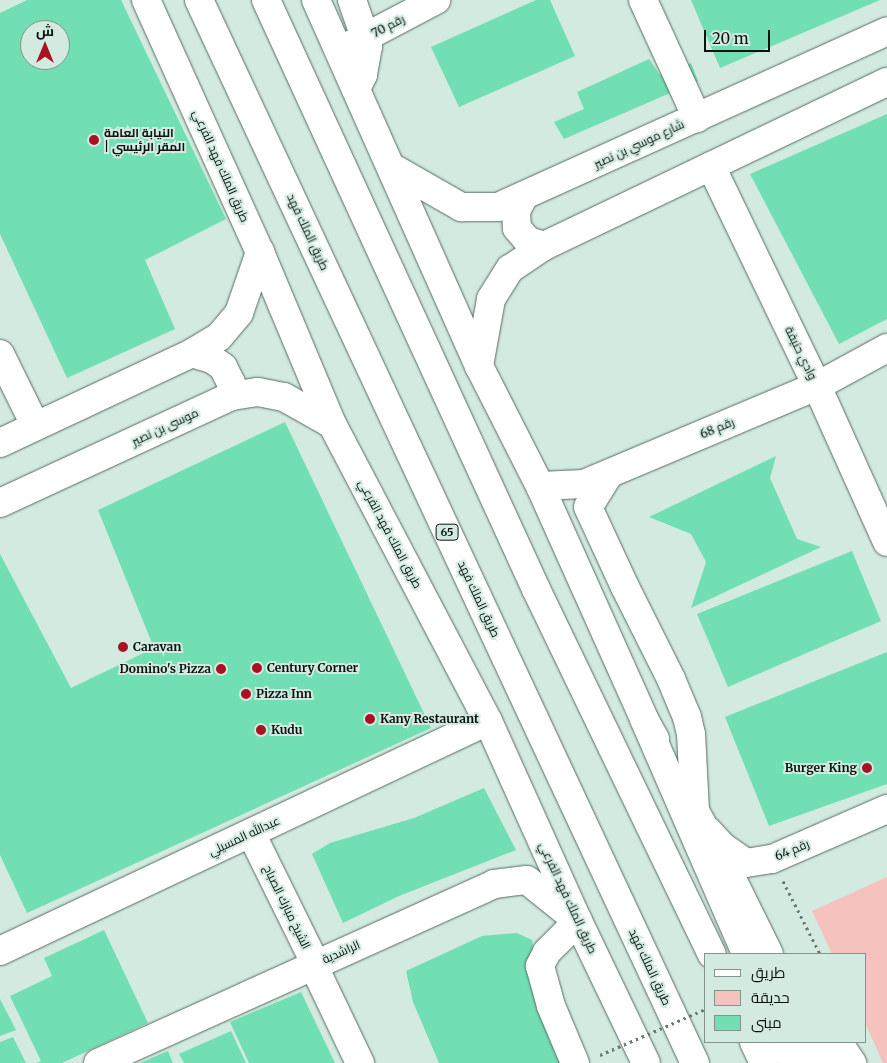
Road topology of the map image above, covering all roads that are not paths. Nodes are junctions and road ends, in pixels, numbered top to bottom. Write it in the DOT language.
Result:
graph roads {
  1 [pos="146,0"];
  2 [pos="199,0"];
  3 [pos="266,0"];
  4 [pos="316,0"];
  5 [pos="352,0"];
  6 [pos="436,0"];
  7 [pos="643,0"];
  8 [pos="887,31"];
  9 [pos="365,37"];
  10 [pos="339,51"];
  11 [pos="887,82"];
  12 [pos="356,89"];
  13 [pos="697,118"];
  14 [pos="711,166"];
  15 [pos="391,167"];
  16 [pos="524,196"];
  17 [pos="544,246"];
  18 [pos="260,252"];
  19 [pos="887,348"];
  20 [pos="192,353"];
  21 [pos="0,354"];
  22 [pos="479,366"];
  23 [pos="817,386"];
  24 [pos="232,396"];
  25 [pos="332,424"];
  26 [pos="35,425"];
  27 [pos="0,443"];
  28 [pos="609,474"];
  29 [pos="540,486"];
  30 [pos="0,503"];
  31 [pos="588,507"];
  32 [pos="563,537"];
  33 [pos="887,542"];
  34 [pos="644,719"];
  35 [pos="488,721"];
  36 [pos="887,809"];
  37 [pos="699,818"];
  38 [pos="251,833"];
  39 [pos="578,921"];
  40 [pos="0,951"];
  41 [pos="712,953"];
  42 [pos="746,953"];
  43 [pos="768,953"];
  44 [pos="315,963"];
  45 [pos="754,1043"];
  46 [pos="784,1043"];
  47 [pos="812,1043"];
  48 [pos="832,1043"];
  49 [pos="588,1059"];
  50 [pos="98,1063"];
  51 [pos="360,1063"];
  52 [pos="646,1063"];
  53 [pos="695,1063"];
  54 [pos="764,1063"];
  55 [pos="793,1063"];
  56 [pos="822,1063"];
  57 [pos="852,1063"];
  1 -- 18 [label="main road, طريق الملك فهد الفرعي"];
  2 -- 53 [label="main road, طريق الملك فهد / 65"];
  3 -- 41 [label="main road"];
  4 -- 10 [label="main road"];
  5 -- 9 [label="main road"];
  6 -- 9 [label="main road, رقم 70"];
  7 -- 13 [label="main road"];
  8 -- 13 [label="main road, شارع موسي بن نصير"];
  9 -- 10 [label="main road, رقم 70"];
  9 -- 12 [label="main road"];
  10 -- 12 [label="main road"];
  11 -- 14 [label="main road"];
  12 -- 15 [label="main road"];
  13 -- 16 [label="main road, شارع موسي بن نصير"];
  14 -- 17 [label="main road"];
  14 -- 23 [label="main road, وادي حنيفة"];
  15 -- 16 [label="main road, شارع موسي بن نصير"];
  15 -- 22 [label="main road"];
  16 -- 17 [label="main road"];
  17 -- 22 [label="main road"];
  18 -- 20 [label="main road"];
  18 -- 25 [label="main road, طريق الملك فهد الفرعي"];
  19 -- 23 [label="main road, رقم 68"];
  20 -- 24 [label="main road"];
  20 -- 26 [label="main road"];
  21 -- 26 [label="main road"];
  22 -- 29 [label="main road"];
  23 -- 28 [label="main road, رقم 68"];
  23 -- 33 [label="main road, وادي حنيفة"];
  24 -- 25 [label="main road, موسى بن نصير"];
  24 -- 30 [label="main road, موسى بن نصير"];
  25 -- 35 [label="main road, طريق الملك فهد الفرعي"];
  26 -- 27 [label="main road"];
  28 -- 29 [label="main road, رقم 68"];
  28 -- 31 [label="main road"];
  29 -- 32 [label="main road"];
  31 -- 32 [label="main road"];
  31 -- 37 [label="main road"];
  32 -- 34 [label="main road"];
  34 -- 37 [label="main road"];
  34 -- 42 [label="main road"];
  35 -- 38 [label="main road, عبدالله المسيلي"];
  35 -- 39 [label="main road, طريق الملك فهد الفرعي"];
  36 -- 37 [label="main road, رقم 64"];
  37 -- 43 [label="main road"];
  38 -- 40 [label="main road, عبدالله المسيلي"];
  38 -- 44 [label="main road, الشيخ مبارك الصباح"];
  39 -- 44 [label="main road, الراشدية"];
  39 -- 49 [label="main road"];
  39 -- 52 [label="main road, طريق الملك فهد الفرعي"];
  44 -- 50 [label="main road, الراشدية"];
  44 -- 51 [label="main road, الشيخ مبارك الصباح"];
  45 -- 54 [label="main road"];
  46 -- 55 [label="main road"];
  47 -- 56 [label="main road"];
  48 -- 57 [label="main road"];
}
